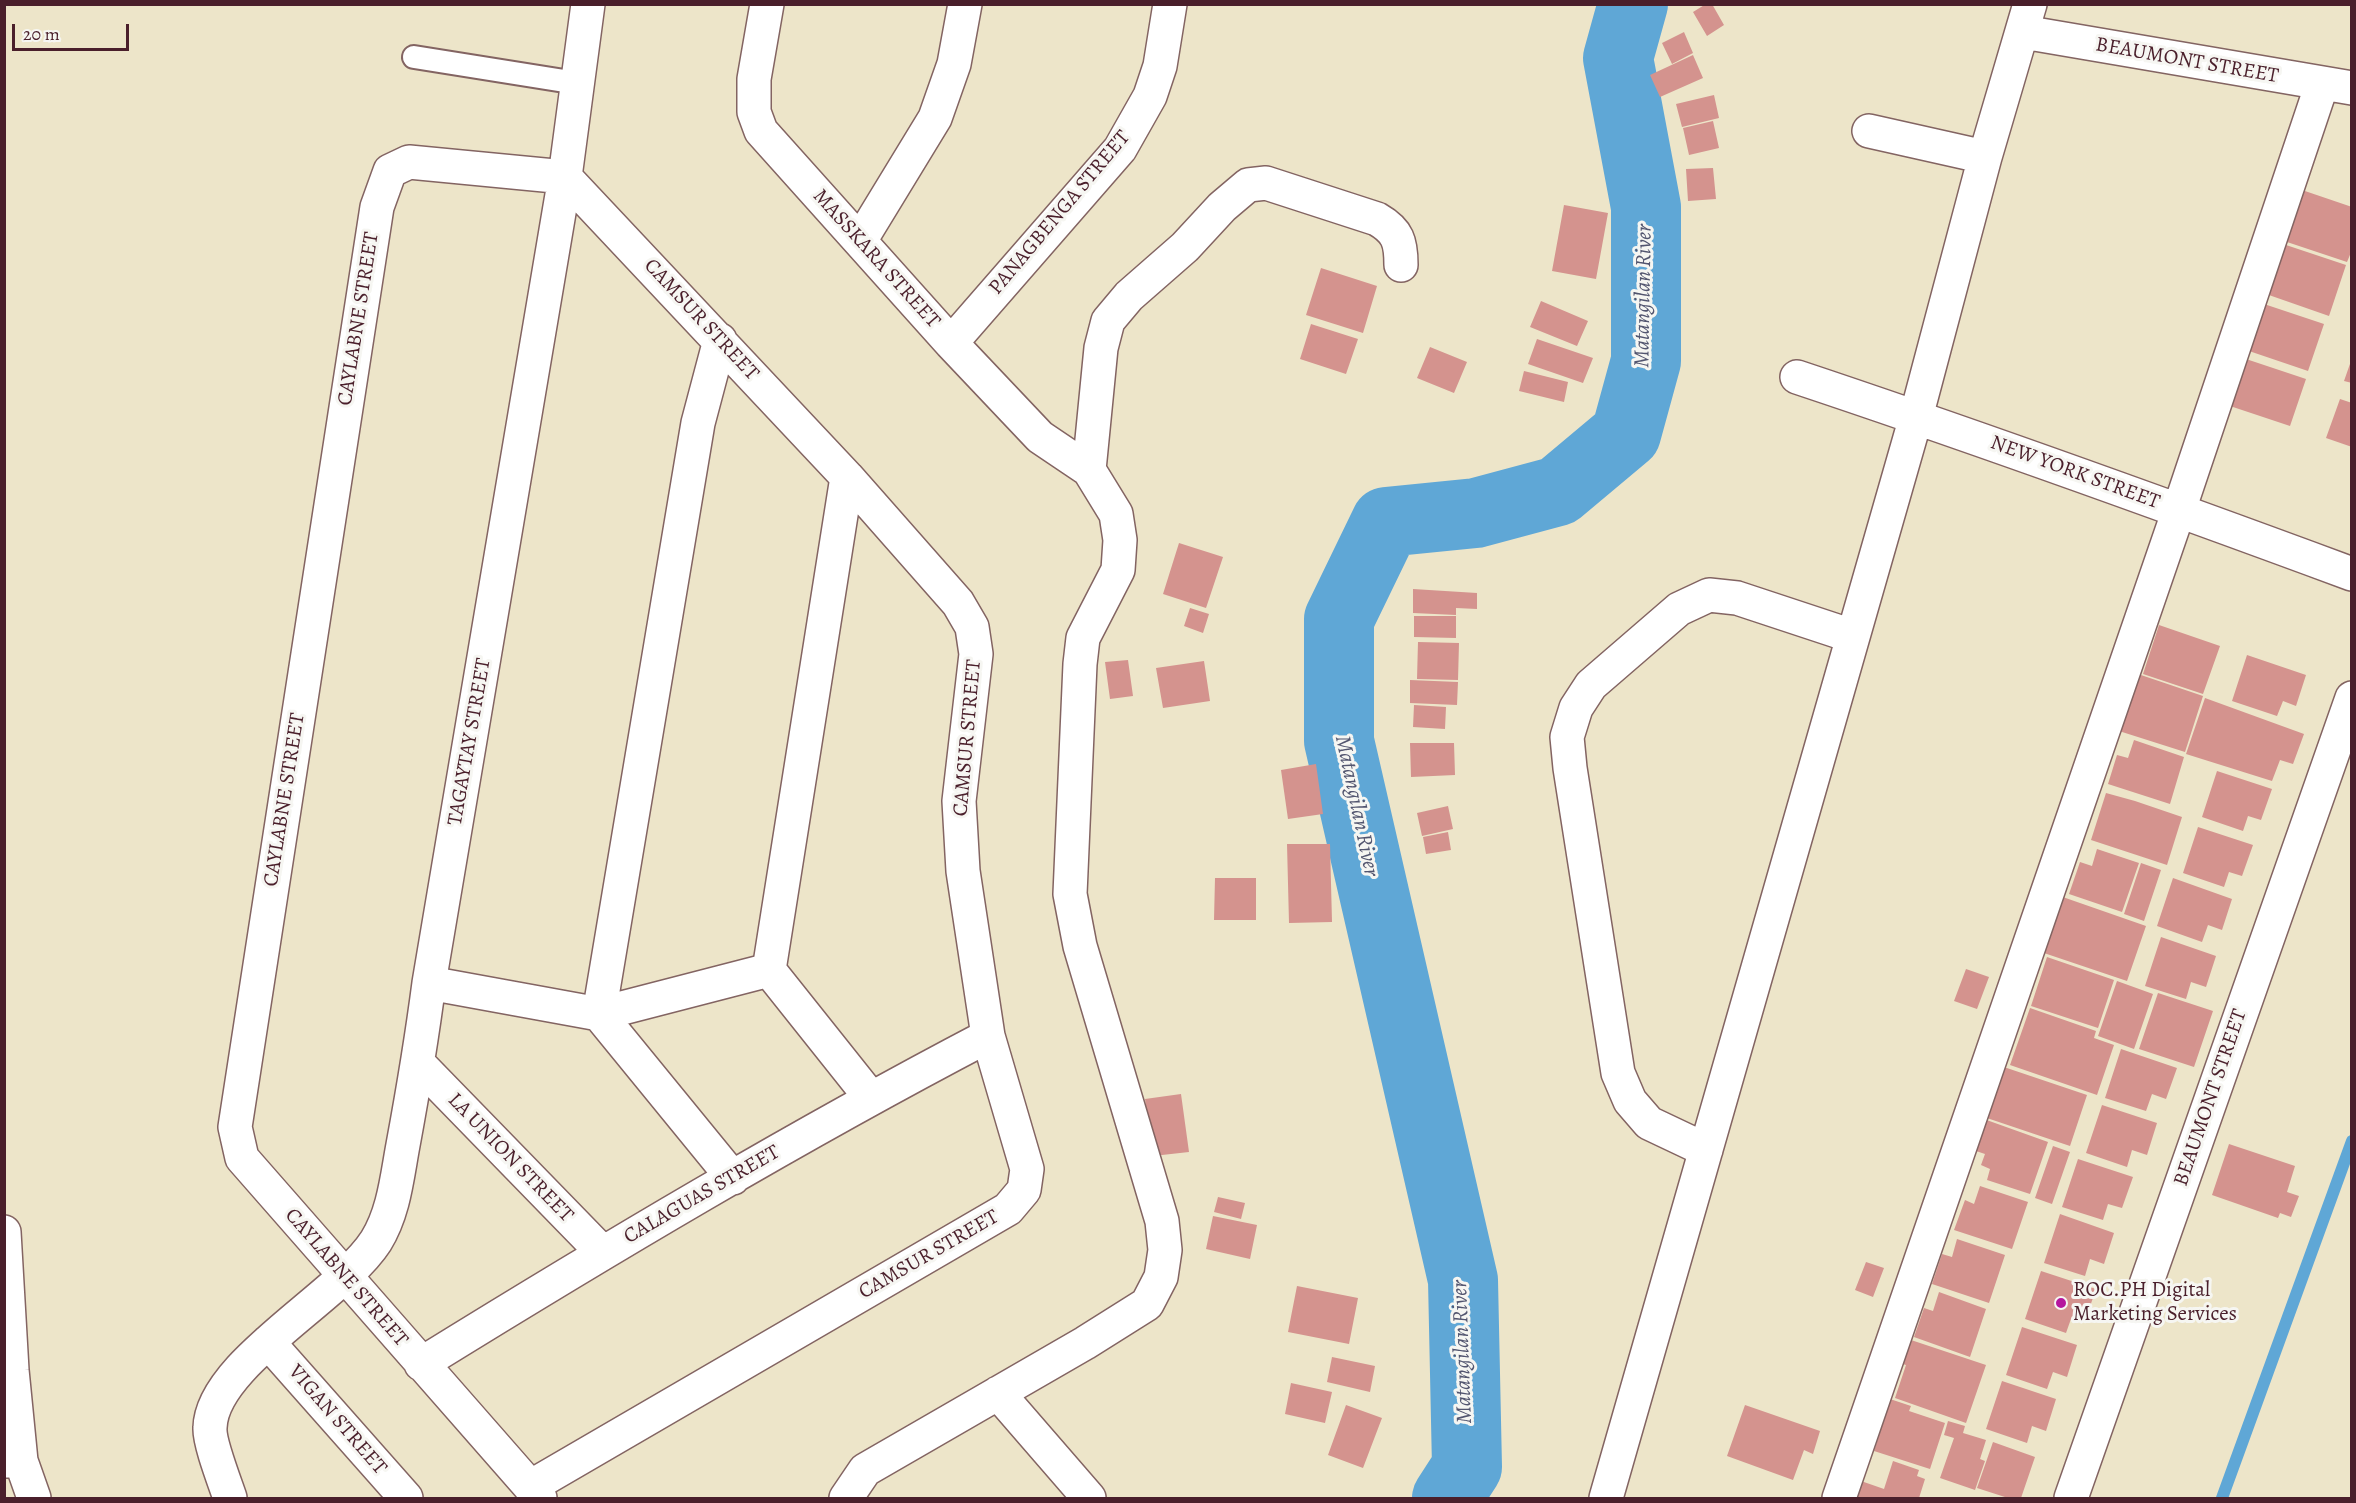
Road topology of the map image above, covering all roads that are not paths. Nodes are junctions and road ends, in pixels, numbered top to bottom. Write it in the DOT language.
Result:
graph roads {
  1 [pos="588,4"];
  2 [pos="766,4"];
  3 [pos="964,4"];
  4 [pos="1170,4"];
  5 [pos="2026,18"];
  6 [pos="414,57"];
  7 [pos="578,83"];
  8 [pos="2337,86"];
  9 [pos="1869,131"];
  10 [pos="1985,158"];
  11 [pos="565,177"];
  12 [pos="860,241"];
  13 [pos="1401,265"];
  14 [pos="720,340"];
  15 [pos="951,343"];
  16 [pos="1797,377"];
  17 [pos="1916,417"];
  18 [pos="1089,470"];
  19 [pos="847,477"];
  20 [pos="2179,510"];
  21 [pos="2352,574"];
  22 [pos="1852,636"];
  23 [pos="2352,698"];
  24 [pos="769,970"];
  25 [pos="429,983"];
  26 [pos="599,1014"];
  27 [pos="988,1036"];
  28 [pos="418,1063"];
  29 [pos="871,1098"];
  30 [pos="1706,1150"];
  31 [pos="733,1178"];
  32 [pos="4,1232"];
  33 [pos="602,1252"];
  34 [pos="339,1283"];
  35 [pos="275,1336"];
  36 [pos="421,1364"];
  37 [pos="998,1393"];
  38 [pos="13,1461"];
  39 [pos="535,1492"];
  40 [pos="34,1498"];
  41 [pos="230,1498"];
  42 [pos="406,1498"];
  43 [pos="846,1498"];
  44 [pos="1089,1498"];
  45 [pos="1606,1498"];
  46 [pos="1839,1498"];
  47 [pos="2071,1498"];
  1 -- 7 [label="street"];
  2 -- 12 [label="street, MASSKARA STREET"];
  3 -- 12 [label="street"];
  4 -- 15 [label="street, PANAGBENGA STREET"];
  5 -- 8 [label="street, BEAUMONT STREET"];
  5 -- 10 [label="street"];
  6 -- 7 [label="lane"];
  7 -- 11 [label="street"];
  8 -- 20 [label="street"];
  9 -- 10 [label="street"];
  10 -- 17 [label="street"];
  11 -- 14 [label="street, CAMSUR STREET"];
  11 -- 25 [label="street, TAGAYTAY STREET"];
  11 -- 34 [label="street, CAYLABNE STREET"];
  12 -- 15 [label="street, MASSKARA STREET"];
  13 -- 18 [label="street"];
  14 -- 19 [label="street, CAMSUR STREET"];
  14 -- 26 [label="street"];
  15 -- 18 [label="street, MASSKARA STREET"];
  16 -- 17 [label="street, NEW YORK STREET"];
  17 -- 20 [label="street, NEW YORK STREET"];
  17 -- 22 [label="street"];
  18 -- 37 [label="street"];
  19 -- 24 [label="street"];
  19 -- 27 [label="street, CAMSUR STREET"];
  20 -- 21 [label="street, NEW YORK STREET"];
  20 -- 46 [label="street"];
  22 -- 30 [label="street"];
  22 -- 30 [label="street"];
  23 -- 47 [label="street, BEAUMONT STREET"];
  24 -- 26 [label="street"];
  24 -- 29 [label="street"];
  25 -- 26 [label="street"];
  25 -- 28 [label="street, TAGAYTAY STREET"];
  26 -- 31 [label="street"];
  27 -- 29 [label="street, CALAGUAS STREET"];
  27 -- 39 [label="street, CAMSUR STREET"];
  28 -- 33 [label="street, LA UNION STREET"];
  28 -- 34 [label="street, TAGAYTAY STREET"];
  29 -- 31 [label="street, CALAGUAS STREET"];
  30 -- 45 [label="street"];
  31 -- 33 [label="street, CALAGUAS STREET"];
  32 -- 38 [label="street"];
  33 -- 36 [label="street, CALAGUAS STREET"];
  34 -- 35 [label="street, TAGAYTAY STREET"];
  34 -- 36 [label="street, CAYLABNE STREET"];
  35 -- 41 [label="street, TAGAYTAY STREET"];
  35 -- 42 [label="street, VIGAN STREET"];
  36 -- 39 [label="street, CAYLABNE STREET"];
  37 -- 43 [label="street"];
  37 -- 44 [label="street"];
  38 -- 40 [label="street"];
}
